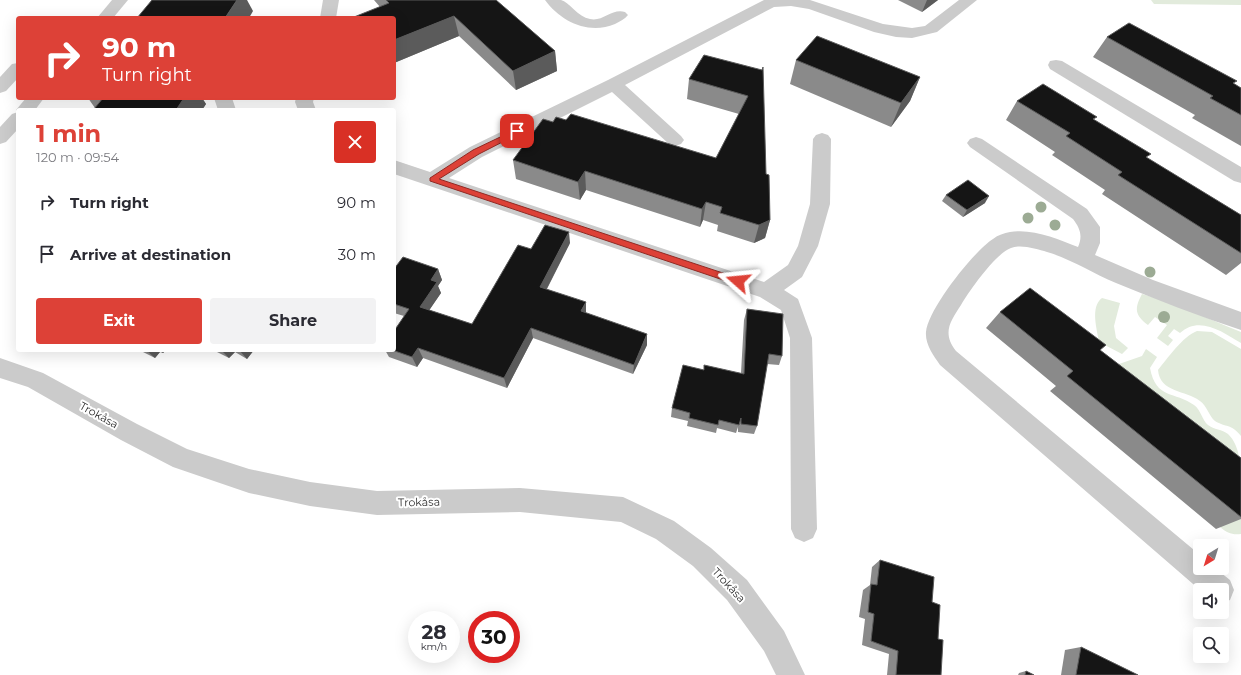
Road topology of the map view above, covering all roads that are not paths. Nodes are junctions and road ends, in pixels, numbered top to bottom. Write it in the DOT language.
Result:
graph roads {
  1 [pos="120,0"];
  2 [pos="331,0"];
  3 [pos="552,0"];
  4 [pos="969,0"];
  5 [pos="772,1"];
  6 [pos="620,15"];
  7 [pos="107,16"];
  8 [pos="328,16"];
  9 [pos="1056,65"];
  10 [pos="16,70"];
  11 [pos="614,84"];
  12 [pos="0,88"];
  13 [pos="34,100"];
  14 [pos="27,108"];
  15 [pos="16,120"];
  16 [pos="0,138"];
  17 [pos="822,139"];
  18 [pos="675,140"];
  19 [pos="976,143"];
  20 [pos="396,168"];
  21 [pos="1241,176"];
  22 [pos="432,180"];
  23 [pos="1083,259"];
  24 [pos="767,291"];
  25 [pos="1241,321"];
  26 [pos="0,368"];
  27 [pos="804,529"];
  28 [pos="1212,583"];
  29 [pos="791,675"];
  1 -- 7 [label="street"];
  2 -- 8 [label="street"];
  3 -- 6 [label="street"];
  4 -- 5 [label="street"];
  5 -- 11 [label="street"];
  9 -- 21 [label="street"];
  10 -- 12 [label="street"];
  11 -- 18 [label="street"];
  11 -- 22 [label="street"];
  13 -- 14 [label="street"];
  15 -- 16 [label="street"];
  17 -- 24 [label="street"];
  19 -- 23 [label="street"];
  20 -- 22 [label="street"];
  22 -- 24 [label="street"];
  23 -- 25 [label="street"];
  23 -- 28 [label="street"];
  24 -- 27 [label="street"];
  26 -- 29 [label="street, Trokåsa"];
}
